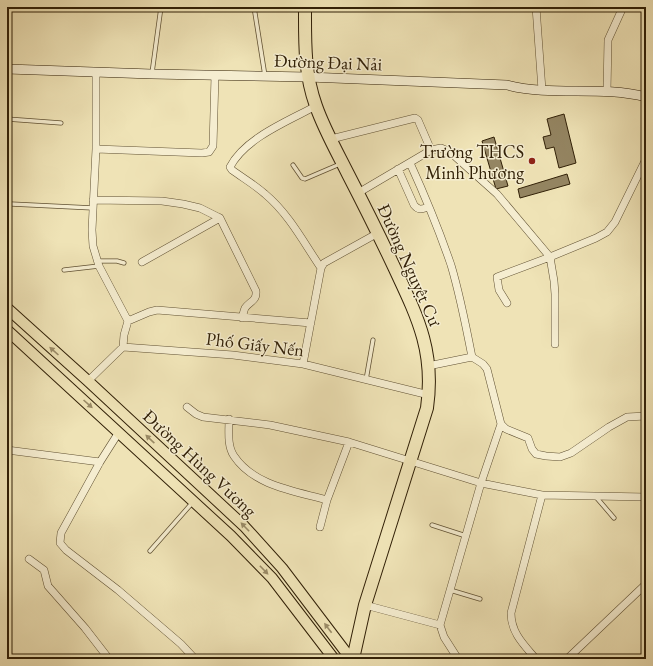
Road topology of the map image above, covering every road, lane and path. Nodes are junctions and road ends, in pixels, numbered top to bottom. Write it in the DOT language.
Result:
graph roads {
  1 [pos="161,7"];
  2 [pos="254,7"];
  3 [pos="305,7"];
  4 [pos="536,7"];
  5 [pos="623,7"];
  6 [pos="7,69"];
  7 [pos="96,73"];
  8 [pos="152,74"];
  9 [pos="215,76"];
  10 [pos="265,77"];
  11 [pos="308,77"];
  12 [pos="542,90"];
  13 [pos="607,91"];
  14 [pos="646,98"];
  15 [pos="316,106"];
  16 [pos="7,119"];
  17 [pos="61,123"];
  18 [pos="331,139"];
  19 [pos="96,149"];
  20 [pos="431,150"];
  21 [pos="646,159"];
  22 [pos="410,162"];
  23 [pos="342,163"];
  24 [pos="293,165"];
  25 [pos="398,169"];
  26 [pos="358,193"];
  27 [pos="11,204"];
  28 [pos="93,204"];
  29 [pos="429,207"];
  30 [pos="220,218"];
  31 [pos="378,233"];
  32 [pos="550,257"];
  33 [pos="142,262"];
  34 [pos="124,263"];
  35 [pos="98,264"];
  36 [pos="321,268"];
  37 [pos="64,270"];
  38 [pos="508,303"];
  39 [pos="7,308"];
  40 [pos="242,318"];
  41 [pos="128,321"];
  42 [pos="311,323"];
  43 [pos="7,330"];
  44 [pos="373,340"];
  45 [pos="555,344"];
  46 [pos="123,347"];
  47 [pos="472,357"];
  48 [pos="303,364"];
  49 [pos="428,366"];
  50 [pos="78,372"];
  51 [pos="366,380"];
  52 [pos="88,381"];
  53 [pos="66,384"];
  54 [pos="429,395"];
  55 [pos="187,407"];
  56 [pos="646,416"];
  57 [pos="228,419"];
  58 [pos="501,424"];
  59 [pos="119,432"];
  60 [pos="349,442"];
  61 [pos="7,450"];
  62 [pos="411,461"];
  63 [pos="100,462"];
  64 [pos="481,483"];
  65 [pos="542,495"];
  66 [pos="595,496"];
  67 [pos="646,497"];
  68 [pos="327,500"];
  69 [pos="193,501"];
  70 [pos="614,518"];
  71 [pos="432,526"];
  72 [pos="320,527"];
  73 [pos="466,536"];
  74 [pos="150,551"];
  75 [pos="29,558"];
  76 [pos="646,584"];
  77 [pos="450,590"];
  78 [pos="480,599"];
  79 [pos="365,605"];
  80 [pos="440,625"];
  81 [pos="109,659"];
  82 [pos="195,659"];
  83 [pos="334,659"];
  84 [pos="352,659"];
  85 [pos="458,659"];
  86 [pos="536,659"];
  87 [pos="567,659"];
  1 -- 8 [label="lane"];
  2 -- 10 [label="lane"];
  3 -- 11 [label="highway, Đường Nguyệt Cư"];
  4 -- 12 [label="street"];
  5 -- 13 [label="street"];
  6 -- 7 [label="street, Đường Đại Nải"];
  7 -- 8 [label="street, Đường Đại Nải"];
  7 -- 19 [label="street"];
  8 -- 9 [label="street, Đường Đại Nải"];
  9 -- 10 [label="street, Đường Đại Nải"];
  9 -- 19 [label="street"];
  10 -- 11 [label="street, Đường Đại Nải"];
  11 -- 12 [label="street, Đường Đại Nải"];
  11 -- 15 [label="highway, Đường Nguyệt Cư"];
  12 -- 13 [label="street, Đường Đại Nải"];
  13 -- 14 [label="street, Đường Đại Nải"];
  15 -- 18 [label="highway, Đường Nguyệt Cư"];
  15 -- 36 [label="street"];
  16 -- 17 [label="lane"];
  18 -- 20 [label="street"];
  18 -- 23 [label="highway, Đường Nguyệt Cư"];
  19 -- 28 [label="street"];
  20 -- 22 [label="street"];
  20 -- 32 [label="street"];
  21 -- 32 [label="street"];
  22 -- 25 [label="street"];
  22 -- 29 [label="street"];
  23 -- 24 [label="lane"];
  23 -- 26 [label="highway, Đường Nguyệt Cư"];
  25 -- 26 [label="street"];
  25 -- 29 [label="street"];
  26 -- 31 [label="highway, Đường Nguyệt Cư"];
  27 -- 28 [label="lane"];
  28 -- 30 [label="street"];
  28 -- 35 [label="street"];
  29 -- 47 [label="street"];
  30 -- 33 [label="street"];
  30 -- 40 [label="street"];
  31 -- 36 [label="street"];
  31 -- 49 [label="highway, Đường Nguyệt Cư"];
  32 -- 38 [label="street"];
  32 -- 45 [label="street"];
  34 -- 35 [label="lane"];
  35 -- 37 [label="lane"];
  35 -- 41 [label="street"];
  36 -- 42 [label="street"];
  50 -- 39 [label="main road, Đường Hùng Vương, one-way"];
  40 -- 41 [label="street"];
  40 -- 42 [label="street"];
  41 -- 46 [label="street"];
  42 -- 48 [label="street"];
  43 -- 53 [label="main road, Đường Hùng Vương"];
  44 -- 51 [label="lane"];
  46 -- 48 [label="street, Phố Giấy Nến"];
  46 -- 52 [label="street"];
  47 -- 49 [label="street"];
  47 -- 58 [label="street"];
  48 -- 51 [label="street, Phố Giấy Nến"];
  49 -- 54 [label="highway, Đường Nguyệt Cư"];
  50 -- 52 [label="main road, Đường Hùng Vương"];
  50 -- 53 [label="main road"];
  51 -- 54 [label="street, Phố Giấy Nến"];
  84 -- 52 [label="main road, Đường Hùng Vương, one-way"];
  53 -- 59 [label="main road, Đường Hùng Vương, one-way"];
  54 -- 62 [label="highway, Đường Nguyệt Cư"];
  55 -- 57 [label="street"];
  56 -- 58 [label="street"];
  57 -- 60 [label="street"];
  57 -- 68 [label="street"];
  58 -- 64 [label="street"];
  59 -- 63 [label="street"];
  59 -- 69 [label="main road, Đường Hùng Vương"];
  60 -- 62 [label="street"];
  60 -- 68 [label="street"];
  61 -- 63 [label="street"];
  62 -- 64 [label="street"];
  62 -- 79 [label="highway, Đường Nguyệt Cư"];
  63 -- 82 [label="street"];
  64 -- 65 [label="street"];
  64 -- 73 [label="street"];
  65 -- 66 [label="street"];
  65 -- 86 [label="street"];
  66 -- 67 [label="street"];
  66 -- 70 [label="lane"];
  68 -- 72 [label="street"];
  69 -- 74 [label="lane"];
  69 -- 83 [label="main road, Đường Hùng Vương, one-way"];
  71 -- 73 [label="lane"];
  73 -- 77 [label="street"];
  75 -- 81 [label="street"];
  76 -- 87 [label="street"];
  77 -- 78 [label="lane"];
  77 -- 80 [label="street"];
  79 -- 80 [label="street"];
  79 -- 84 [label="highway, Đường Nguyệt Cư"];
  80 -- 85 [label="street"];
}
